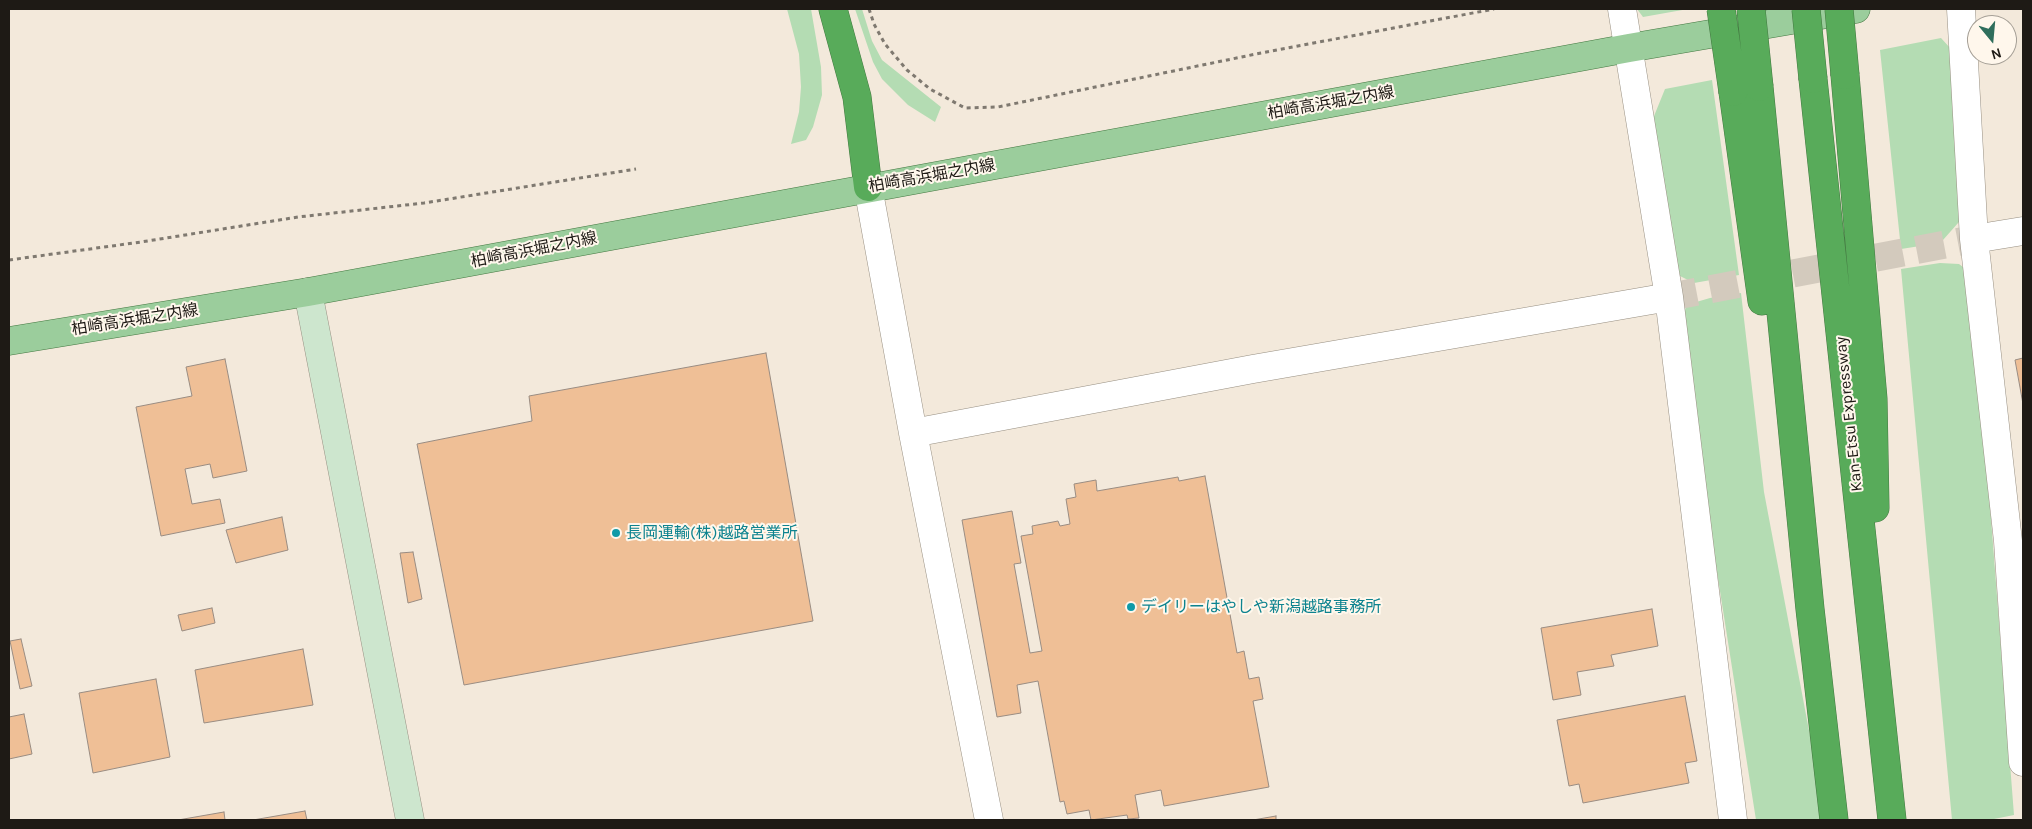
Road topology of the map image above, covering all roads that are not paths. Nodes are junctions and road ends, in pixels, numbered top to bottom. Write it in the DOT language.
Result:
graph roads {
  1 [pos="834,9"];
  2 [pos="1622,9"];
  3 [pos="1721,9"];
  4 [pos="1751,9"];
  5 [pos="1806,9"];
  6 [pos="1840,9"];
  7 [pos="1856,9"];
  8 [pos="1961,9"];
  9 [pos="1629,48"];
  10 [pos="1746,89"];
  11 [pos="868,187"];
  12 [pos="2023,231"];
  13 [pos="1974,239"];
  14 [pos="308,292"];
  15 [pos="1669,297"];
  16 [pos="9,341"];
  17 [pos="913,434"];
  18 [pos="1878,689"];
  19 [pos="2023,762"];
  20 [pos="410,820"];
  21 [pos="989,820"];
  22 [pos="1733,820"];
  23 [pos="1834,820"];
  24 [pos="1892,820"];
  1 -- 11 [label="highway"];
  2 -- 9 [label="street"];
  3 -- 10 [label="highway, bridge"];
  4 -- 10 [label="highway, bridge"];
  5 -- 18 [label="highway, Kan-Etsu Expressway, bridge"];
  6 -- 18 [label="highway, bridge"];
  7 -- 9 [label="main road, 柏崎高浜堀之内線"];
  8 -- 13 [label="street"];
  9 -- 11 [label="main road, 柏崎高浜堀之内線"];
  9 -- 15 [label="street"];
  10 -- 23 [label="highway"];
  11 -- 14 [label="main road, 柏崎高浜堀之内線"];
  11 -- 17 [label="street"];
  12 -- 13 [label="street"];
  13 -- 19 [label="street"];
  14 -- 16 [label="main road, 柏崎高浜堀之内線"];
  14 -- 20 [label="street"];
  15 -- 17 [label="street"];
  15 -- 22 [label="street"];
  17 -- 21 [label="street"];
  18 -- 24 [label="highway, Kan-Etsu Expressway"];
}
